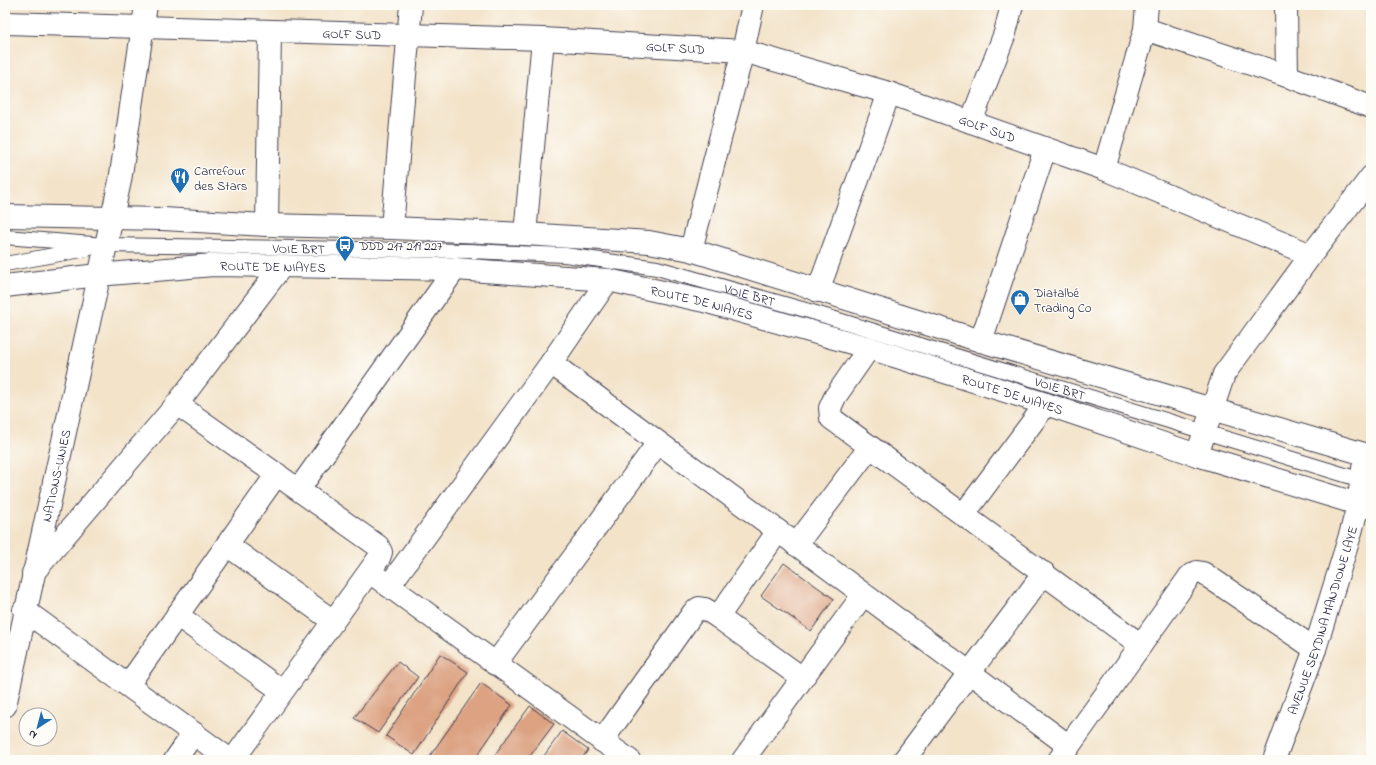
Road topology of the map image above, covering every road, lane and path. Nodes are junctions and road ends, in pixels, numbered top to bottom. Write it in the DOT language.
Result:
graph roads {
  1 [pos="146,5"];
  2 [pos="410,5"];
  3 [pos="753,5"];
  4 [pos="1012,5"];
  5 [pos="1147,5"];
  6 [pos="1286,5"];
  7 [pos="5,23"];
  8 [pos="142,27"];
  9 [pos="1145,29"];
  10 [pos="270,32"];
  11 [pos="407,36"];
  12 [pos="543,39"];
  13 [pos="743,51"];
  14 [pos="1287,76"];
  15 [pos="889,94"];
  16 [pos="1371,107"];
  17 [pos="971,122"];
  18 [pos="1045,149"];
  19 [pos="1104,169"];
  20 [pos="1371,178"];
  21 [pos="5,216"];
  22 [pos="111,218"];
  23 [pos="266,225"];
  24 [pos="392,228"];
  25 [pos="525,234"];
  26 [pos="5,238"];
  27 [pos="105,245"];
  28 [pos="690,250"];
  29 [pos="1311,255"];
  30 [pos="5,264"];
  31 [pos="281,267"];
  32 [pos="455,269"];
  33 [pos="98,275"];
  34 [pos="608,280"];
  35 [pos="5,286"];
  36 [pos="818,291"];
  37 [pos="981,341"];
  38 [pos="869,348"];
  39 [pos="551,363"];
  40 [pos="178,404"];
  41 [pos="1046,404"];
  42 [pos="1212,409"];
  43 [pos="1204,432"];
  44 [pos="658,443"];
  45 [pos="870,447"];
  46 [pos="1368,454"];
  47 [pos="1197,455"];
  48 [pos="277,474"];
  49 [pos="1366,481"];
  50 [pos="299,490"];
  51 [pos="1364,506"];
  52 [pos="964,514"];
  53 [pos="778,531"];
  54 [pos="227,545"];
  55 [pos="796,545"];
  56 [pos="368,572"];
  57 [pos="33,573"];
  58 [pos="1044,573"];
  59 [pos="389,586"];
  60 [pos="863,595"];
  61 [pos="24,610"];
  62 [pos="177,615"];
  63 [pos="718,617"];
  64 [pos="333,621"];
  65 [pos="1141,645"];
  66 [pos="1315,650"];
  67 [pos="495,664"];
  68 [pos="968,672"];
  69 [pos="802,678"];
  70 [pos="128,685"];
  71 [pos="282,691"];
  72 [pos="5,706"];
  73 [pos="194,734"];
  74 [pos="602,741"];
  75 [pos="1064,753"];
  76 [pos="175,760"];
  77 [pos="232,760"];
  78 [pos="629,760"];
  79 [pos="743,760"];
  80 [pos="904,760"];
  81 [pos="1274,760"];
  1 -- 8 [label="street, NATIONS-UNIES"];
  2 -- 11 [label="street"];
  3 -- 13 [label="street"];
  4 -- 17 [label="street"];
  5 -- 9 [label="street"];
  6 -- 14 [label="street"];
  7 -- 8 [label="street, GOLF SUD"];
  8 -- 10 [label="street, GOLF SUD"];
  8 -- 22 [label="street, NATIONS-UNIES"];
  9 -- 14 [label="street"];
  9 -- 19 [label="street"];
  10 -- 11 [label="street, GOLF SUD"];
  10 -- 23 [label="street"];
  11 -- 12 [label="street, GOLF SUD"];
  11 -- 24 [label="street"];
  12 -- 13 [label="street, GOLF SUD"];
  12 -- 25 [label="street"];
  13 -- 15 [label="street, GOLF SUD"];
  13 -- 28 [label="street"];
  14 -- 16 [label="street"];
  15 -- 17 [label="street, GOLF SUD"];
  15 -- 36 [label="street"];
  17 -- 18 [label="street, GOLF SUD"];
  18 -- 19 [label="street, GOLF SUD"];
  18 -- 37 [label="street"];
  19 -- 29 [label="street, GOLF SUD"];
  20 -- 29 [label="street"];
  21 -- 22 [label="street"];
  22 -- 23 [label="street"];
  22 -- 27 [label="street, NATIONS-UNIES"];
  23 -- 24 [label="street"];
  24 -- 25 [label="street"];
  25 -- 28 [label="street"];
  26 -- 27 [label="lane, VOIE BRT"];
  27 -- 30 [label="lane, VOIE BRT"];
  27 -- 33 [label="street, NATIONS-UNIES"];
  27 -- 43 [label="lane, VOIE BRT"];
  28 -- 36 [label="street"];
  29 -- 42 [label="street"];
  31 -- 32 [label="street, ROUTE DE NIAYES"];
  31 -- 33 [label="street, ROUTE DE NIAYES"];
  31 -- 40 [label="street"];
  32 -- 34 [label="street, ROUTE DE NIAYES"];
  32 -- 50 [label="street"];
  33 -- 35 [label="street, ROUTE DE NIAYES"];
  33 -- 57 [label="street, NATIONS-UNIES"];
  34 -- 38 [label="street, ROUTE DE NIAYES"];
  34 -- 39 [label="street"];
  36 -- 37 [label="street"];
  37 -- 42 [label="street"];
  38 -- 41 [label="street, ROUTE DE NIAYES"];
  38 -- 45 [label="street"];
  39 -- 44 [label="street"];
  39 -- 59 [label="street"];
  40 -- 48 [label="street"];
  40 -- 57 [label="street"];
  41 -- 47 [label="street, ROUTE DE NIAYES"];
  41 -- 52 [label="street"];
  42 -- 43 [label="street"];
  42 -- 46 [label="street"];
  43 -- 47 [label="street"];
  43 -- 49 [label="lane, VOIE BRT"];
  44 -- 53 [label="street"];
  44 -- 67 [label="street"];
  45 -- 52 [label="street"];
  45 -- 55 [label="street"];
  46 -- 49 [label="street, AVENUE SEYDINA MANDIONE LAYE"];
  47 -- 51 [label="street, ROUTE DE NIAYES"];
  48 -- 50 [label="street"];
  48 -- 54 [label="street"];
  49 -- 51 [label="street, AVENUE SEYDINA MANDIONE LAYE"];
  50 -- 56 [label="street"];
  51 -- 66 [label="street, AVENUE SEYDINA MANDIONE LAYE"];
  52 -- 58 [label="street"];
  53 -- 55 [label="street"];
  53 -- 63 [label="street"];
  54 -- 62 [label="street"];
  54 -- 64 [label="street"];
  55 -- 60 [label="street"];
  56 -- 59 [label="street"];
  56 -- 64 [label="street"];
  57 -- 61 [label="street, NATIONS-UNIES"];
  58 -- 65 [label="street"];
  58 -- 68 [label="street"];
  59 -- 67 [label="street"];
  60 -- 68 [label="street"];
  60 -- 69 [label="street"];
  61 -- 70 [label="street"];
  61 -- 72 [label="street, NATIONS-UNIES"];
  62 -- 70 [label="street"];
  62 -- 71 [label="street"];
  63 -- 69 [label="street"];
  63 -- 74 [label="street"];
  64 -- 71 [label="street"];
  65 -- 66 [label="street"];
  65 -- 75 [label="street"];
  66 -- 81 [label="street, AVENUE SEYDINA MANDIONE LAYE"];
  67 -- 74 [label="street"];
  68 -- 75 [label="street"];
  68 -- 80 [label="street"];
  69 -- 79 [label="street"];
  70 -- 73 [label="street"];
  71 -- 77 [label="street"];
  73 -- 76 [label="street"];
  73 -- 77 [label="street"];
  74 -- 78 [label="street"];
}
